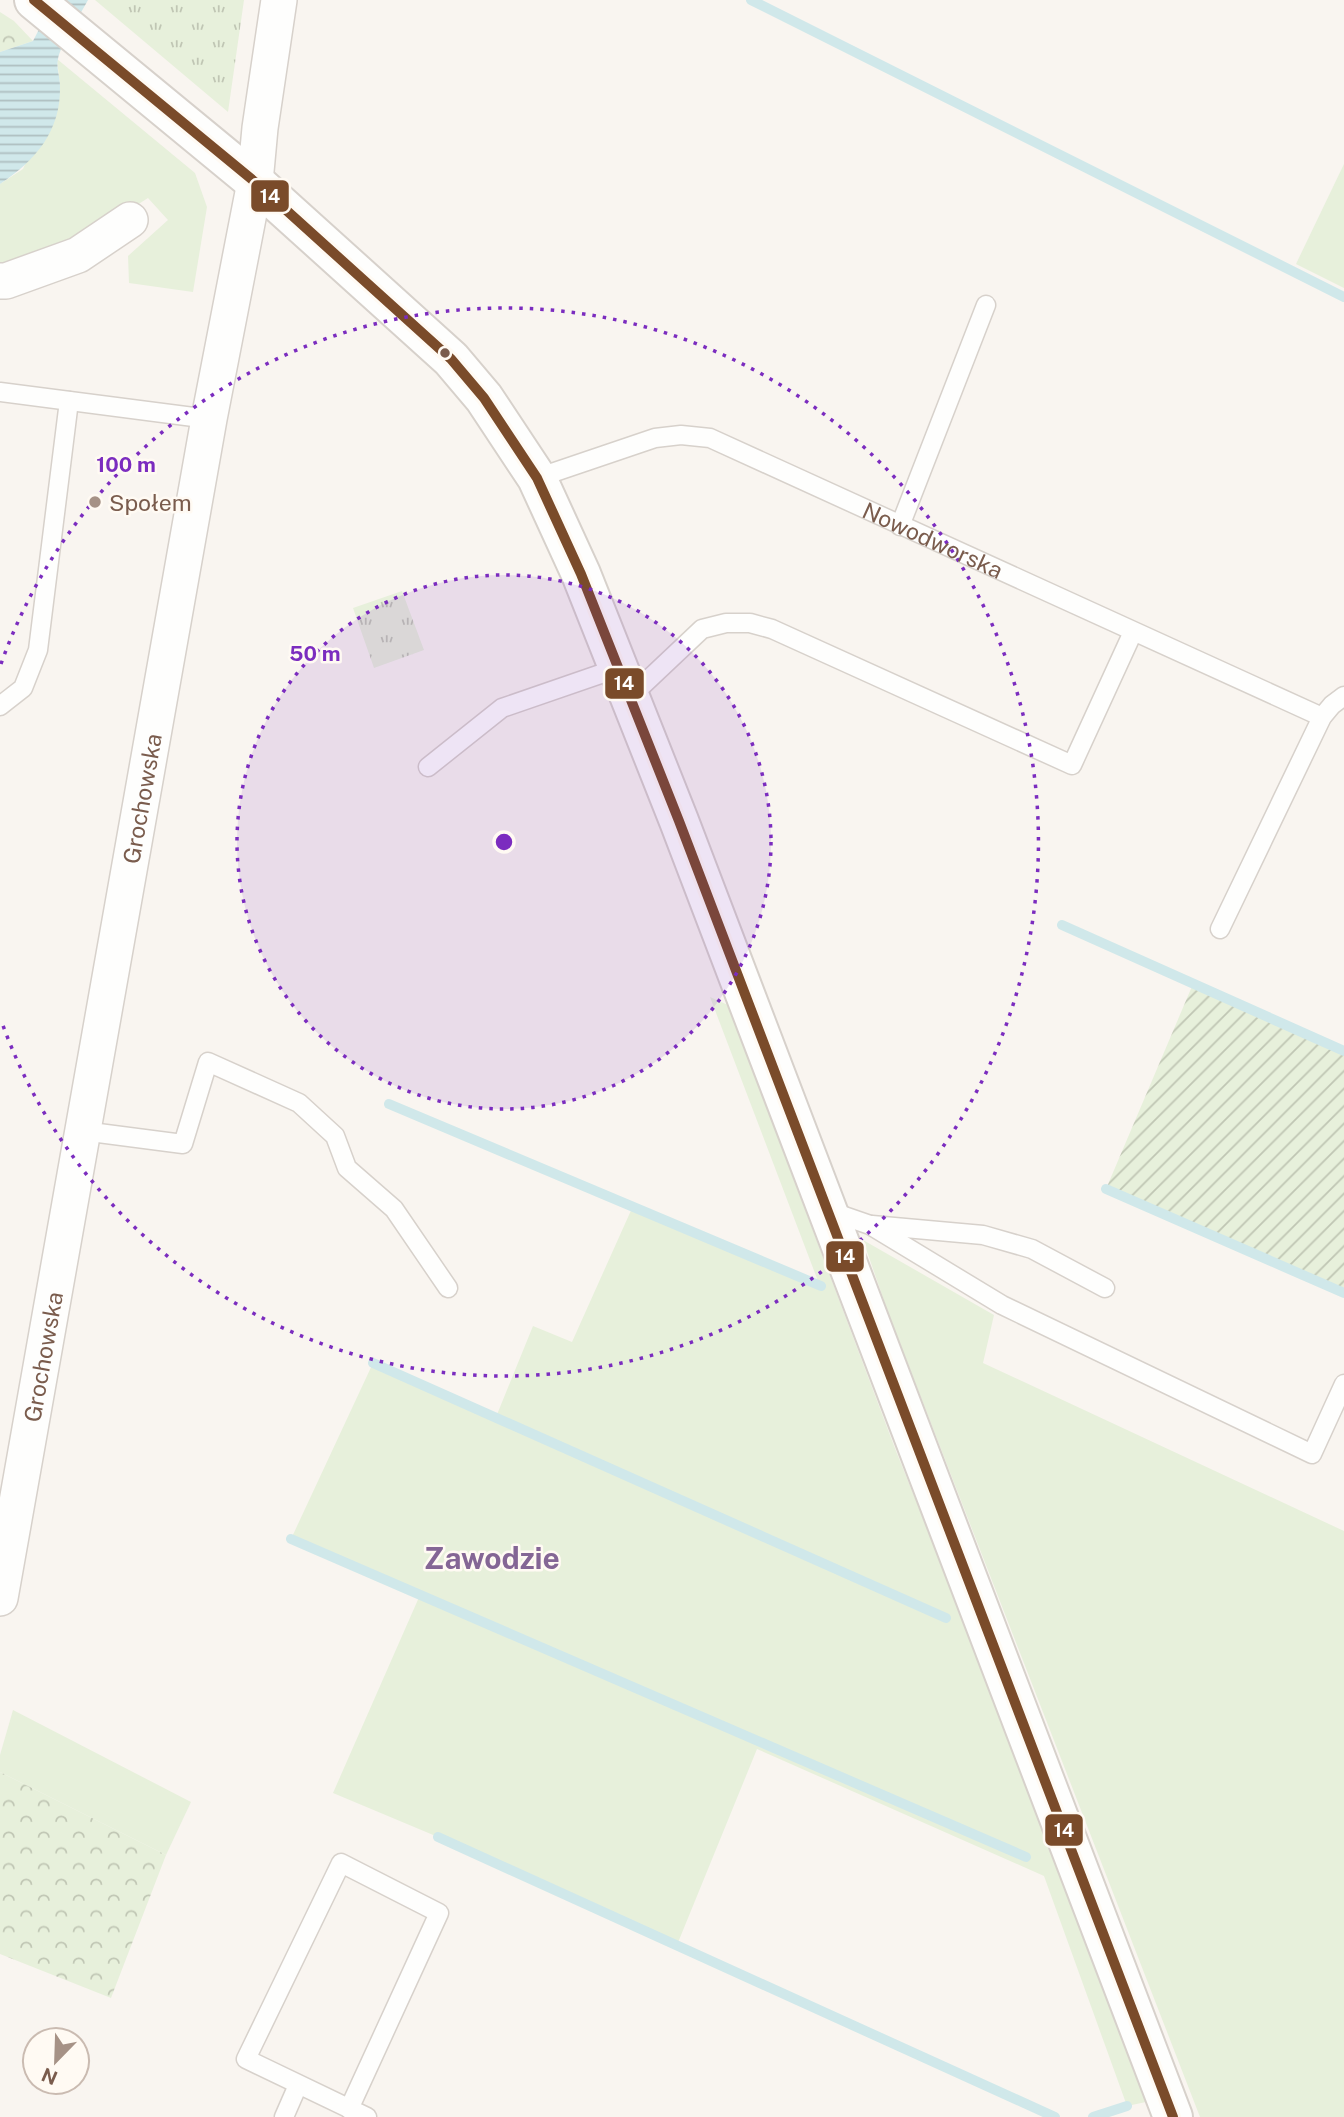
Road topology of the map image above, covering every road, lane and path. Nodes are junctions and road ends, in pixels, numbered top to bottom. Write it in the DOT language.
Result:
graph roads {
  1 [pos="34,0"];
  2 [pos="279,0"];
  3 [pos="255,182"];
  4 [pos="130,220"];
  5 [pos="0,281"];
  6 [pos="986,306"];
  7 [pos="0,392"];
  8 [pos="69,401"];
  9 [pos="209,419"];
  10 [pos="537,478"];
  11 [pos="900,526"];
  12 [pos="1133,632"];
  13 [pos="624,683"];
  14 [pos="1344,696"];
  15 [pos="0,706"];
  16 [pos="1322,717"];
  17 [pos="428,767"];
  18 [pos="1220,929"];
  19 [pos="83,1131"];
  20 [pos="829,1214"];
  21 [pos="870,1224"];
  22 [pos="1105,1288"];
  23 [pos="449,1289"];
  24 [pos="1344,1384"];
  25 [pos="0,1598"];
  26 [pos="299,2085"];
  27 [pos="348,2109"];
  28 [pos="284,2117"];
  29 [pos="367,2117"];
  30 [pos="1173,2117"];
  1 -- 3 [label="street"];
  2 -- 3 [label="street, Grochowska"];
  3 -- 9 [label="street, Grochowska"];
  3 -- 10 [label="street"];
  4 -- 5 [label="street"];
  6 -- 11 [label="lane"];
  7 -- 8 [label="lane"];
  8 -- 9 [label="lane"];
  8 -- 15 [label="lane"];
  9 -- 19 [label="street, Grochowska"];
  10 -- 11 [label="lane, Nowodworska"];
  10 -- 13 [label="street"];
  11 -- 12 [label="lane, Nowodworska"];
  12 -- 13 [label="lane"];
  12 -- 16 [label="lane, Nowodworska"];
  13 -- 17 [label="lane"];
  13 -- 20 [label="street"];
  14 -- 16 [label="lane"];
  16 -- 18 [label="lane"];
  19 -- 23 [label="lane"];
  19 -- 25 [label="street, Grochowska"];
  20 -- 21 [label="lane"];
  20 -- 30 [label="street"];
  21 -- 22 [label="lane"];
  21 -- 24 [label="lane"];
  26 -- 27 [label="lane"];
  26 -- 27 [label="lane"];
  26 -- 28 [label="lane"];
  27 -- 29 [label="lane"];
}
